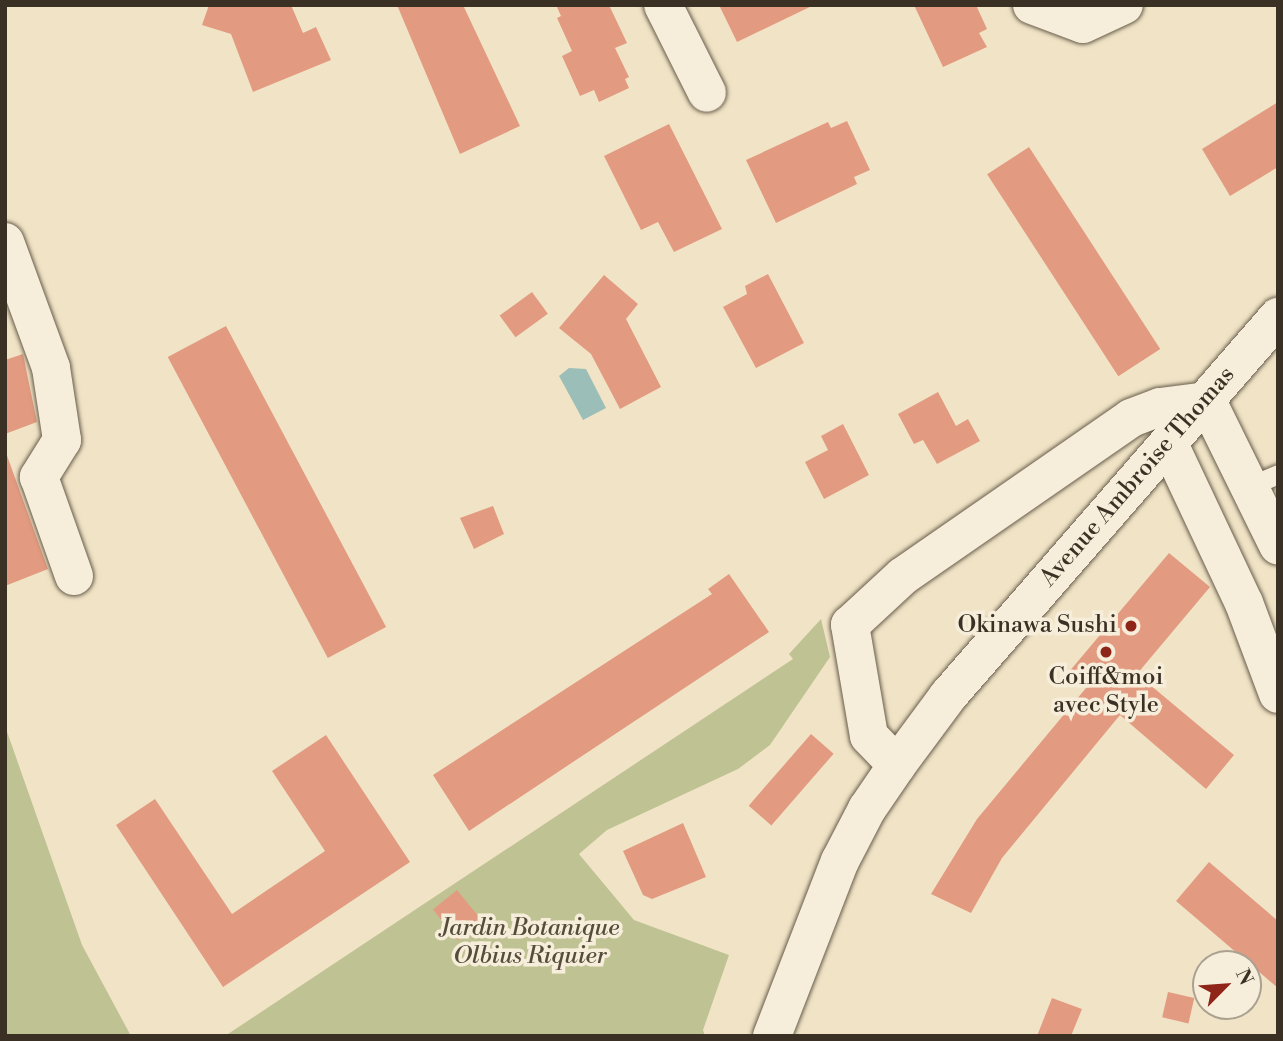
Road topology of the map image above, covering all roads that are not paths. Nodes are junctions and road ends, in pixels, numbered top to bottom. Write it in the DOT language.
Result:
graph roads {
  1 [pos="663,5"];
  2 [pos="1032,5"];
  3 [pos="1124,5"];
  4 [pos="707,93"];
  5 [pos="5,242"];
  6 [pos="1278,317"];
  7 [pos="1207,401"];
  8 [pos="1170,446"];
  9 [pos="1264,480"];
  10 [pos="1278,545"];
  11 [pos="74,576"];
  12 [pos="1278,694"];
  13 [pos="897,765"];
  14 [pos="772,1036"];
  1 -- 4 [label="street"];
  2 -- 3 [label="street"];
  5 -- 11 [label="street"];
  6 -- 7 [label="street, Avenue Ambroise Thomas"];
  7 -- 8 [label="street, Avenue Ambroise Thomas"];
  7 -- 9 [label="street"];
  7 -- 13 [label="street"];
  8 -- 12 [label="street"];
  8 -- 13 [label="street, Avenue Ambroise Thomas"];
  9 -- 10 [label="street"];
  13 -- 14 [label="street, Avenue Ambroise Thomas"];
}
